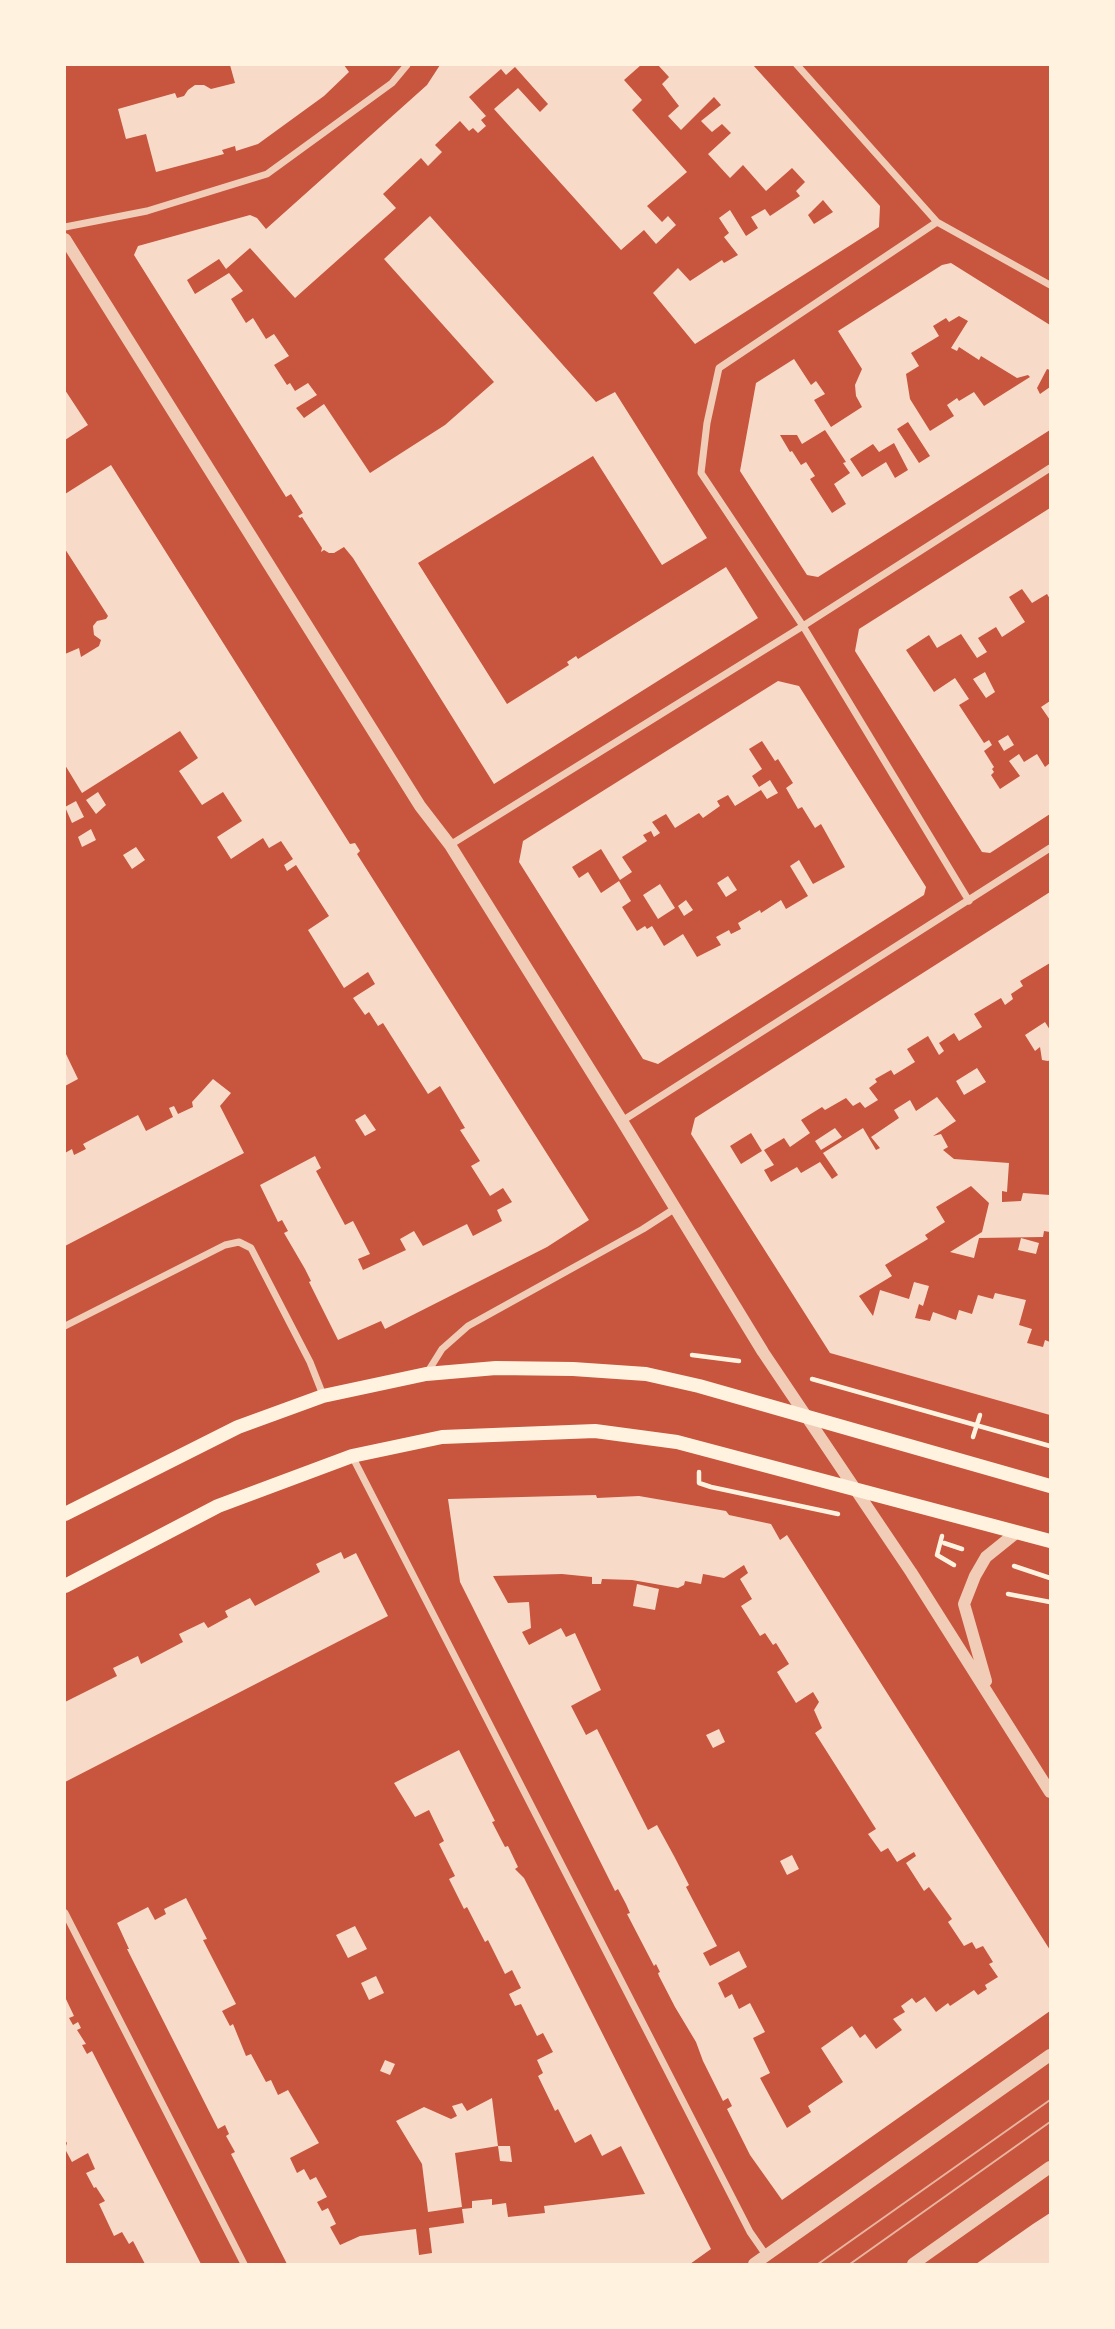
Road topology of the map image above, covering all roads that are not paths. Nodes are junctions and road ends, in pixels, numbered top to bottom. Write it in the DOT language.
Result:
graph roads {
  1 [pos="407,65"];
  2 [pos="797,65"];
  3 [pos="937,222"];
  4 [pos="65,227"];
  5 [pos="65,239"];
  6 [pos="1050,285"];
  7 [pos="1050,468"];
  8 [pos="803,626"];
  9 [pos="450,845"];
  10 [pos="1050,848"];
  11 [pos="969,901"];
  12 [pos="622,1121"];
  13 [pos="674,1209"];
  14 [pos="65,1326"];
  15 [pos="426,1374"];
  16 [pos="323,1396"];
  17 [pos="807,1416"];
  18 [pos="352,1456"];
  19 [pos="1050,1486"];
  20 [pos="854,1488"];
  21 [pos="65,1514"];
  22 [pos="1017,1532"];
  23 [pos="1050,1541"];
  24 [pos="65,1586"];
  25 [pos="989,1695"];
  26 [pos="1050,1792"];
  27 [pos="65,1913"];
  28 [pos="1050,2055"];
  29 [pos="1050,2167"];
  30 [pos="766,2255"];
  31 [pos="244,2264"];
  32 [pos="754,2264"];
  33 [pos="913,2264"];
  1 -- 4 [label="street"];
  2 -- 3 [label="street"];
  3 -- 6 [label="street"];
  3 -- 8 [label="street"];
  5 -- 9 [label="street"];
  7 -- 8 [label="street"];
  8 -- 9 [label="street"];
  8 -- 11 [label="street"];
  9 -- 12 [label="street"];
  10 -- 11 [label="street"];
  11 -- 12 [label="street"];
  12 -- 13 [label="street"];
  13 -- 15 [label="street"];
  13 -- 17 [label="street"];
  14 -- 16 [label="street"];
  15 -- 16 [label="main road"];
  15 -- 17 [label="main road"];
  16 -- 21 [label="main road"];
  17 -- 19 [label="main road"];
  17 -- 20 [label="street"];
  18 -- 20 [label="main road"];
  18 -- 24 [label="main road"];
  18 -- 30 [label="street"];
  20 -- 22 [label="main road"];
  20 -- 25 [label="street"];
  22 -- 23 [label="main road"];
  22 -- 25 [label="street"];
  25 -- 26 [label="street"];
  27 -- 31 [label="street"];
  28 -- 30 [label="street"];
  29 -- 33 [label="street"];
  30 -- 32 [label="street"];
}
